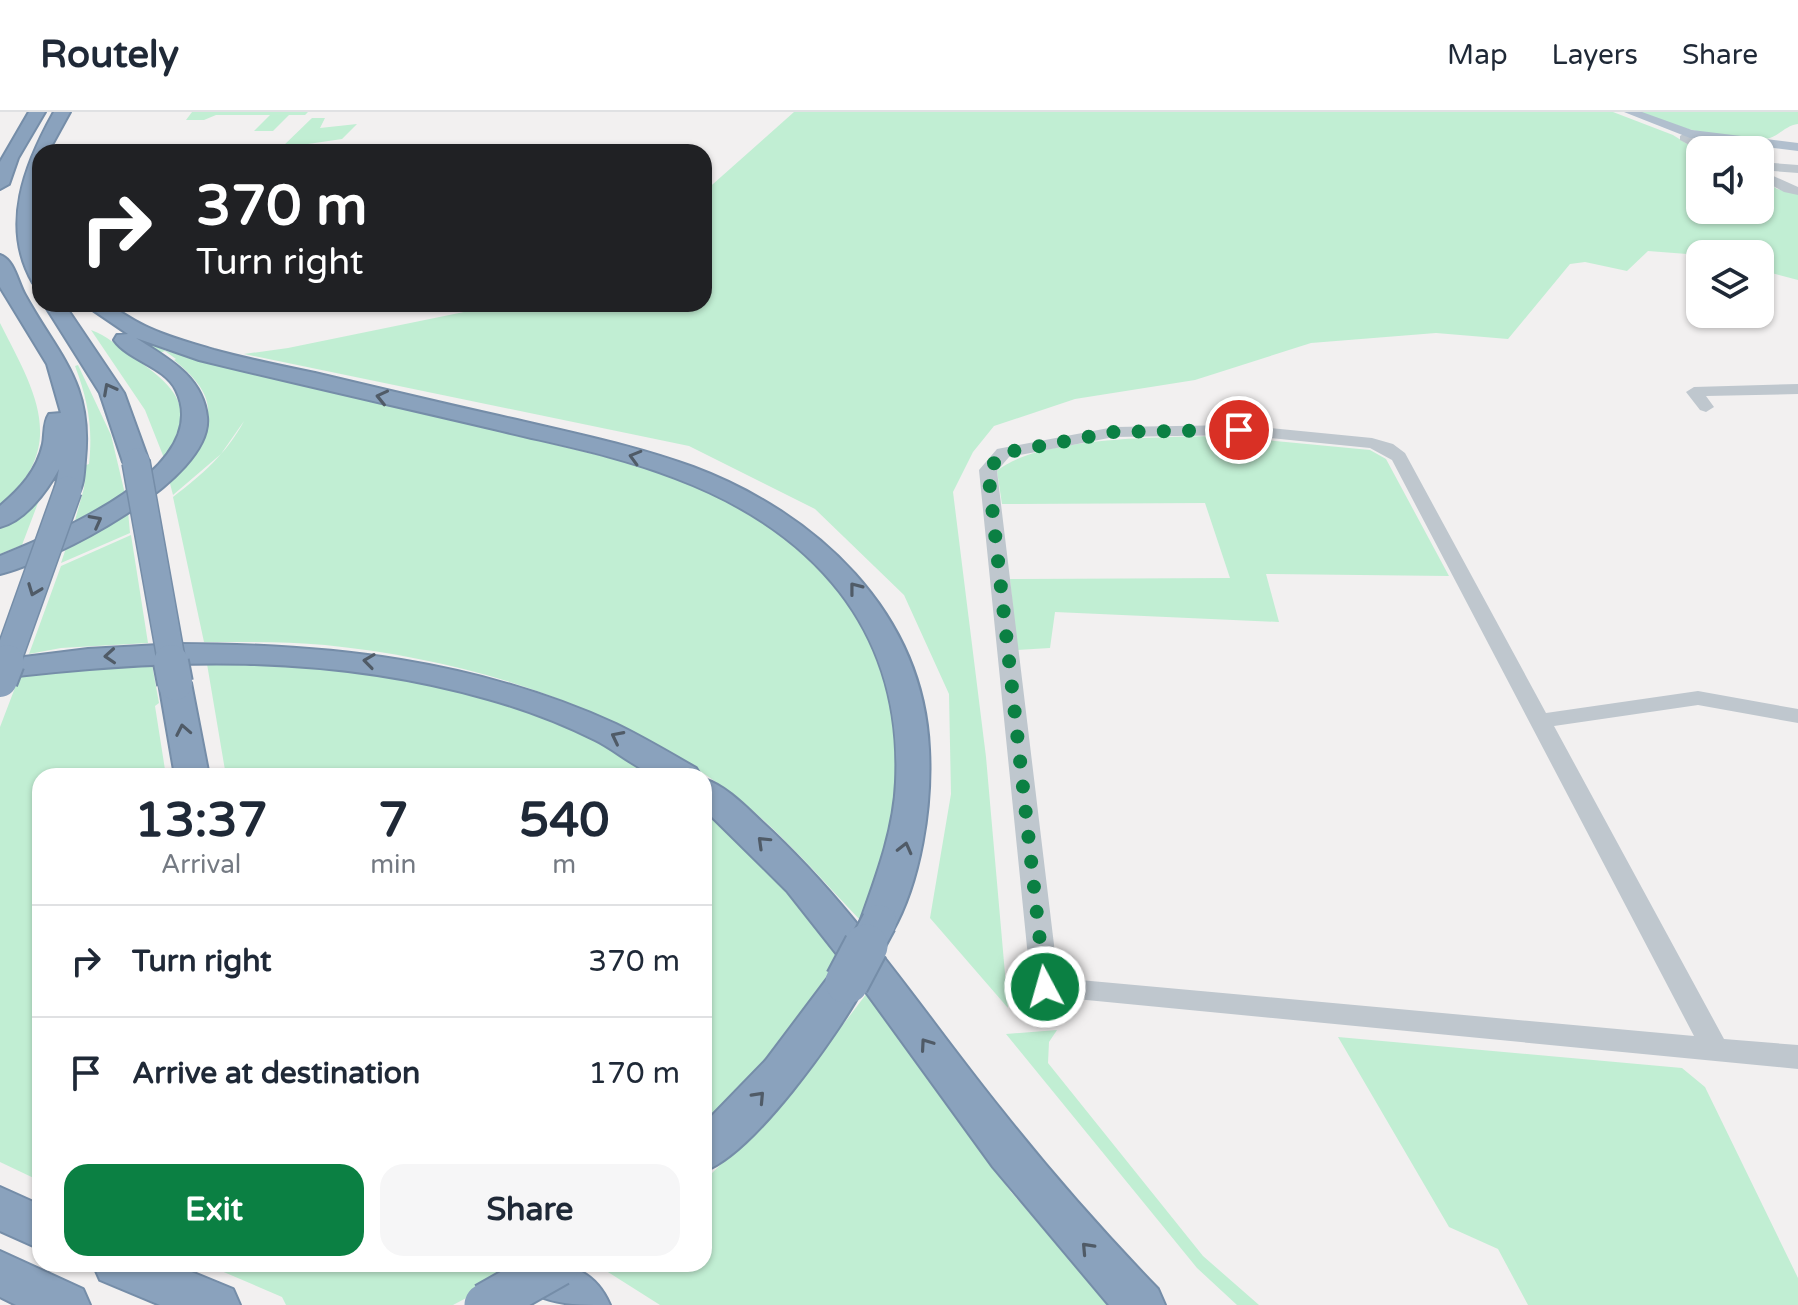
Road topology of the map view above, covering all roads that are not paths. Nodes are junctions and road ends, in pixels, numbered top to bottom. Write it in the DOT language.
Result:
graph roads {
  1 [pos="37,112"];
  2 [pos="62,112"];
  3 [pos="1630,112"];
  4 [pos="1690,134"];
  5 [pos="1687,136"];
  6 [pos="44,144"];
  7 [pos="1798,147"];
  8 [pos="5,162"];
  9 [pos="1774,167"];
  10 [pos="1798,169"];
  11 [pos="32,174"];
  12 [pos="1774,182"];
  13 [pos="0,184"];
  14 [pos="1798,191"];
  15 [pos="22,224"];
  16 [pos="32,234"];
  17 [pos="32,255"];
  18 [pos="0,261"];
  19 [pos="59,312"];
  20 [pos="90,312"];
  21 [pos="106,312"];
  22 [pos="35,331"];
  23 [pos="1798,389"];
  24 [pos="1706,407"];
  25 [pos="0,519"];
  26 [pos="0,566"];
  27 [pos="0,669"];
  28 [pos="0,680"];
  29 [pos="1798,716"];
  30 [pos="1538,721"];
  31 [pos="191,768"];
  32 [pos="670,768"];
  33 [pos="712,798"];
  34 [pos="1715,1050"];
  35 [pos="1798,1057"];
  36 [pos="712,1144"];
  37 [pos="0,1208"];
  38 [pos="32,1224"];
  39 [pos="136,1272"];
  40 [pos="541,1272"];
  41 [pos="544,1272"];
  42 [pos="0,1273"];
  43 [pos="66,1305"];
  44 [pos="216,1305"];
  45 [pos="486,1305"];
  46 [pos="586,1305"];
  47 [pos="1141,1305"];
  1 -- 8 [label="highway"];
  2 -- 6 [label="highway"];
  3 -- 4 [label="main road"];
  4 -- 5 [label="street"];
  4 -- 7 [label="main road"];
  8 -- 13 [label="highway"];
  9 -- 10 [label="street"];
  11 -- 15 [label="highway"];
  12 -- 14 [label="street"];
  15 -- 16 [label="highway"];
  15 -- 17 [label="highway"];
  18 -- 22 [label="highway"];
  31 -- 19 [label="highway, one-way, bridge"];
  26 -- 20 [label="highway, one-way"];
  36 -- 21 [label="highway, one-way, bridge"];
  22 -- 25 [label="highway"];
  22 -- 28 [label="highway, one-way, bridge"];
  23 -- 24 [label="street"];
  32 -- 27 [label="highway, one-way"];
  29 -- 30 [label="street"];
  30 -- 34 [label="street"];
  30 -- 34 [label="street"];
  47 -- 33 [label="highway, one-way"];
  34 -- 35 [label="street"];
  37 -- 38 [label="highway"];
  39 -- 44 [label="highway"];
  40 -- 46 [label="highway"];
  41 -- 45 [label="highway, bridge"];
  42 -- 43 [label="highway"];
}
